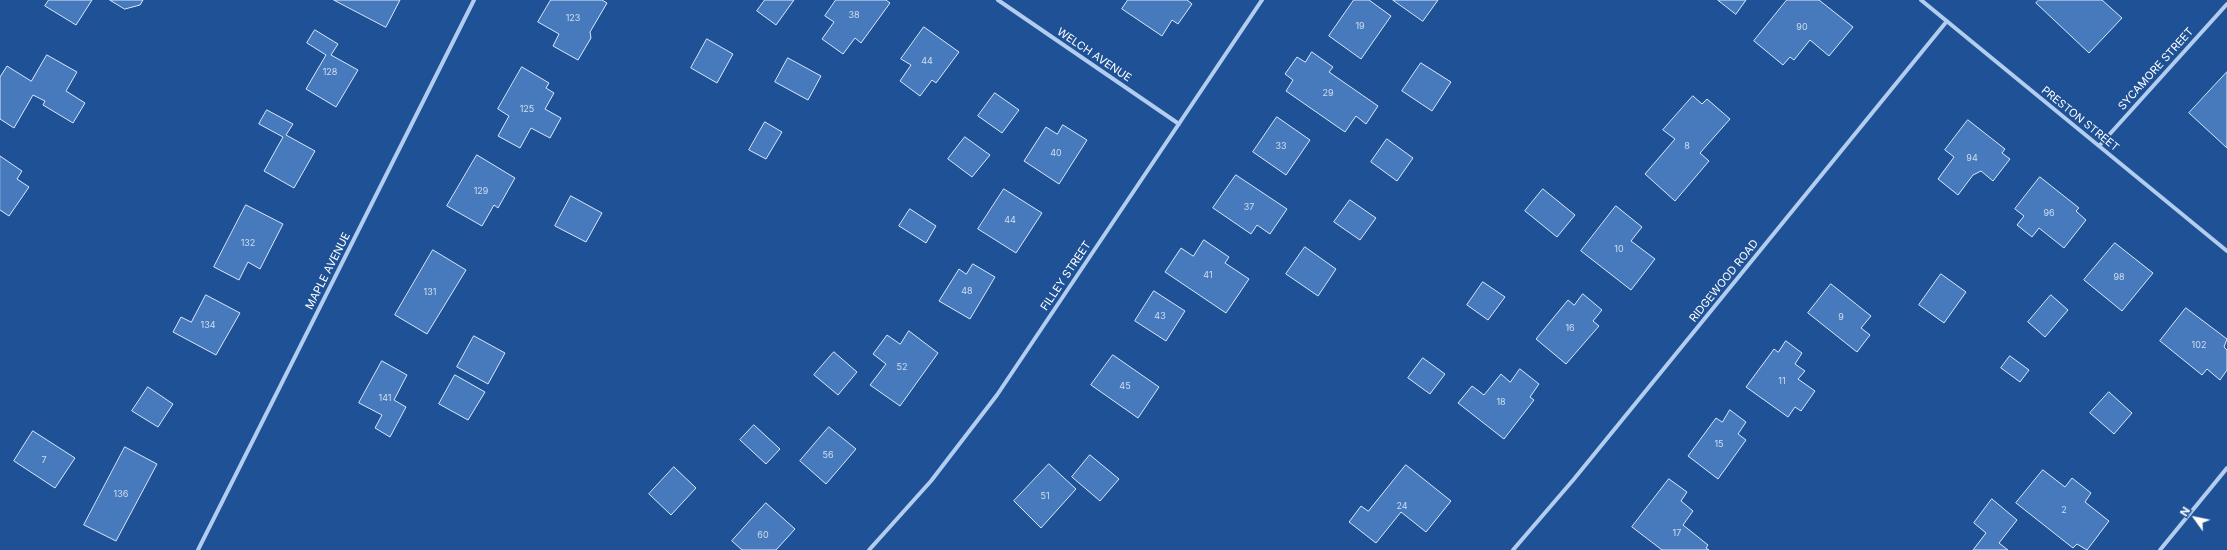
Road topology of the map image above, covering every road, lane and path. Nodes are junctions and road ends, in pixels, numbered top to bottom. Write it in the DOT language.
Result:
graph roads {
  1 [pos="474,0"];
  2 [pos="998,0"];
  3 [pos="1262,0"];
  4 [pos="1921,0"];
  5 [pos="2227,4"];
  6 [pos="1947,21"];
  7 [pos="1179,124"];
  8 [pos="2099,146"];
  9 [pos="2227,251"];
  10 [pos="2227,468"];
  11 [pos="198,550"];
  12 [pos="869,550"];
  13 [pos="1512,550"];
  14 [pos="2160,550"];
  1 -- 11 [label="street, MAPLE AVENUE"];
  2 -- 7 [label="street, WELCH AVENUE"];
  3 -- 7 [label="street, FILLEY STREET"];
  4 -- 6 [label="street, PRESTON STREET"];
  5 -- 8 [label="street, SYCAMORE STREET"];
  6 -- 8 [label="street, PRESTON STREET"];
  6 -- 13 [label="street, RIDGEWOOD ROAD"];
  7 -- 12 [label="street, FILLEY STREET"];
  8 -- 9 [label="street, PRESTON STREET"];
  10 -- 14 [label="street"];
}
